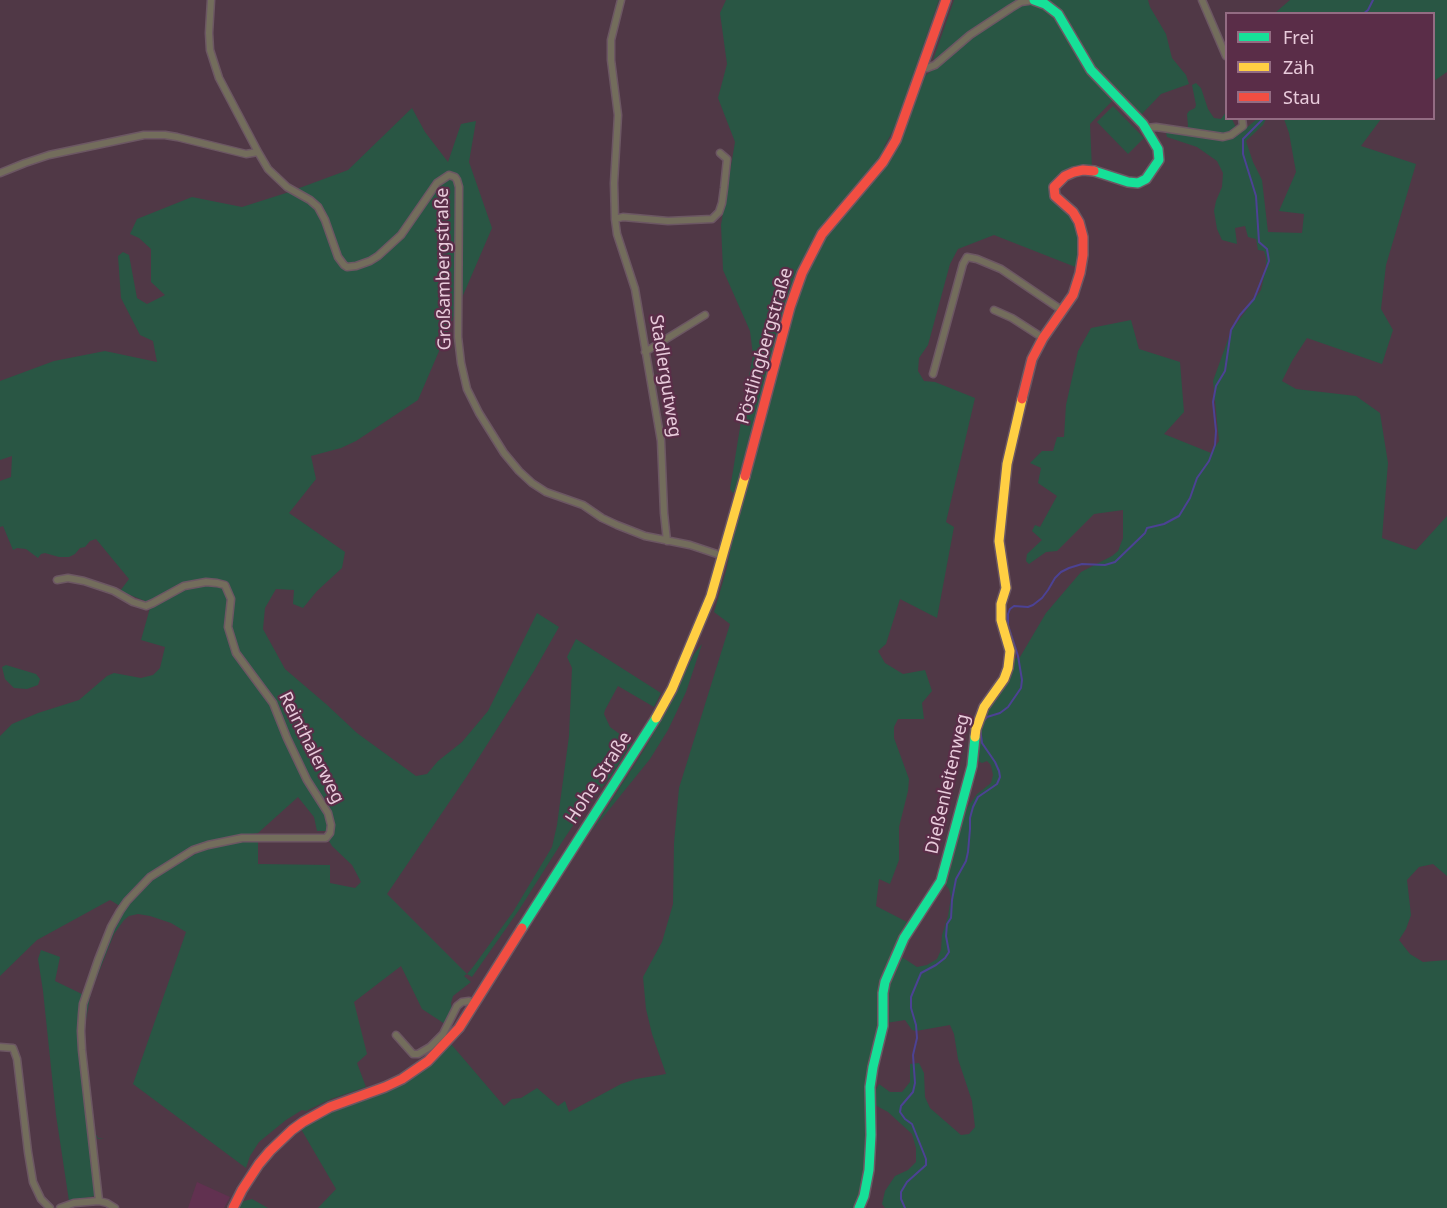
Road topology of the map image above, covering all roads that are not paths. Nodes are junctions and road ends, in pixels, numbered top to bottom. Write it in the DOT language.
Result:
graph roads {
  1 [pos="211,0"];
  2 [pos="621,0"];
  3 [pos="946,0"];
  4 [pos="1034,0"];
  5 [pos="1202,0"];
  6 [pos="1225,52"];
  7 [pos="923,67"];
  8 [pos="1242,120"];
  9 [pos="1146,128"];
  10 [pos="258,152"];
  11 [pos="720,153"];
  12 [pos="0,173"];
  13 [pos="615,219"];
  14 [pos="994,310"];
  15 [pos="1064,311"];
  16 [pos="705,315"];
  17 [pos="1043,338"];
  18 [pos="645,352"];
  19 [pos="933,374"];
  20 [pos="667,541"];
  21 [pos="723,556"];
  22 [pos="57,580"];
  23 [pos="474,1003"];
  24 [pos="396,1035"];
  25 [pos="0,1047"];
  26 [pos="99,1201"];
  27 [pos="50,1208"];
  28 [pos="60,1208"];
  29 [pos="115,1208"];
  30 [pos="233,1208"];
  31 [pos="859,1208"];
  1 -- 10 [label="street"];
  2 -- 13 [label="street, Stadlergutweg"];
  3 -- 7 [label="main road, Pöstlingbergstraße"];
  4 -- 7 [label="street, Dießenleitenweg"];
  4 -- 9 [label="main road, Dießenleitenweg"];
  5 -- 6 [label="street"];
  7 -- 21 [label="main road, Pöstlingbergstraße"];
  8 -- 9 [label="street"];
  9 -- 15 [label="main road, Dießenleitenweg"];
  10 -- 12 [label="street"];
  10 -- 20 [label="street, Großambergstraße"];
  11 -- 13 [label="street"];
  13 -- 18 [label="street, Stadlergutweg"];
  14 -- 17 [label="street"];
  15 -- 17 [label="main road, Dießenleitenweg"];
  15 -- 19 [label="street"];
  16 -- 18 [label="street"];
  17 -- 31 [label="main road, Dießenleitenweg"];
  18 -- 20 [label="street, Stadlergutweg"];
  20 -- 21 [label="street, Großambergstraße"];
  21 -- 23 [label="main road, Hohe Straße"];
  22 -- 26 [label="street, Reinthalerweg"];
  23 -- 24 [label="street, Hohe Straße"];
  23 -- 30 [label="main road, Hohe Straße"];
  25 -- 27 [label="street"];
  26 -- 28 [label="street"];
  26 -- 29 [label="street"];
}
